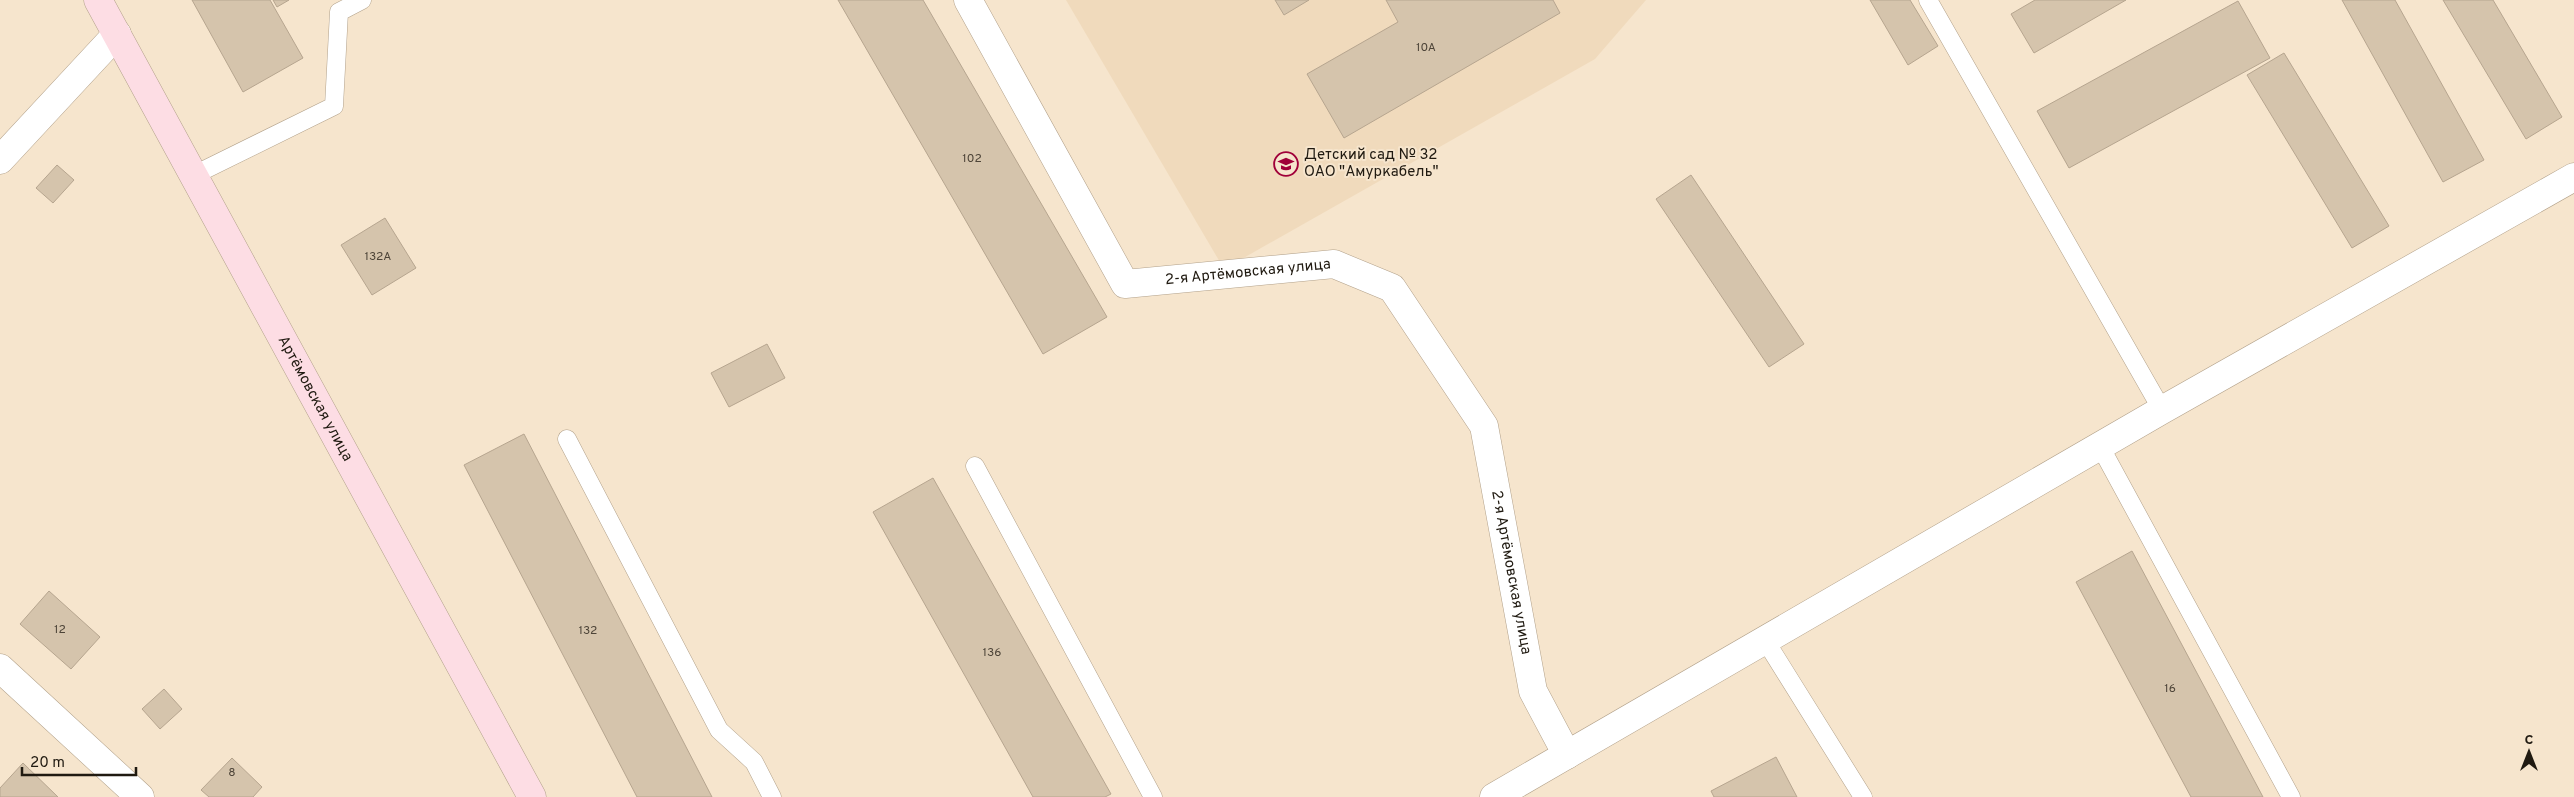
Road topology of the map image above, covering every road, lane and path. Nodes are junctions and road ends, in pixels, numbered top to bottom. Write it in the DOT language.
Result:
graph roads {
  1 [pos="98,0"];
  2 [pos="362,0"];
  3 [pos="968,0"];
  4 [pos="1928,0"];
  5 [pos="117,34"];
  6 [pos="0,160"];
  7 [pos="194,174"];
  8 [pos="2574,176"];
  9 [pos="2162,410"];
  10 [pos="568,439"];
  11 [pos="2100,446"];
  12 [pos="974,466"];
  13 [pos="1765,640"];
  14 [pos="0,668"];
  15 [pos="1566,755"];
  16 [pos="140,797"];
  17 [pos="532,797"];
  18 [pos="772,797"];
  19 [pos="1152,797"];
  20 [pos="1494,797"];
  21 [pos="1863,797"];
  22 [pos="2291,797"];
  1 -- 5 [label="street, Артёмовская улица"];
  2 -- 7 [label="lane"];
  3 -- 15 [label="street, 2-я Артёмовская улица"];
  4 -- 9 [label="lane"];
  5 -- 6 [label="street"];
  5 -- 7 [label="street, Артёмовская улица"];
  7 -- 17 [label="street, Артёмовская улица"];
  8 -- 9 [label="street"];
  9 -- 11 [label="street"];
  10 -- 18 [label="lane"];
  11 -- 13 [label="street"];
  11 -- 22 [label="lane"];
  12 -- 19 [label="lane"];
  13 -- 15 [label="street"];
  13 -- 21 [label="lane"];
  14 -- 16 [label="street"];
  15 -- 20 [label="street"];
}
